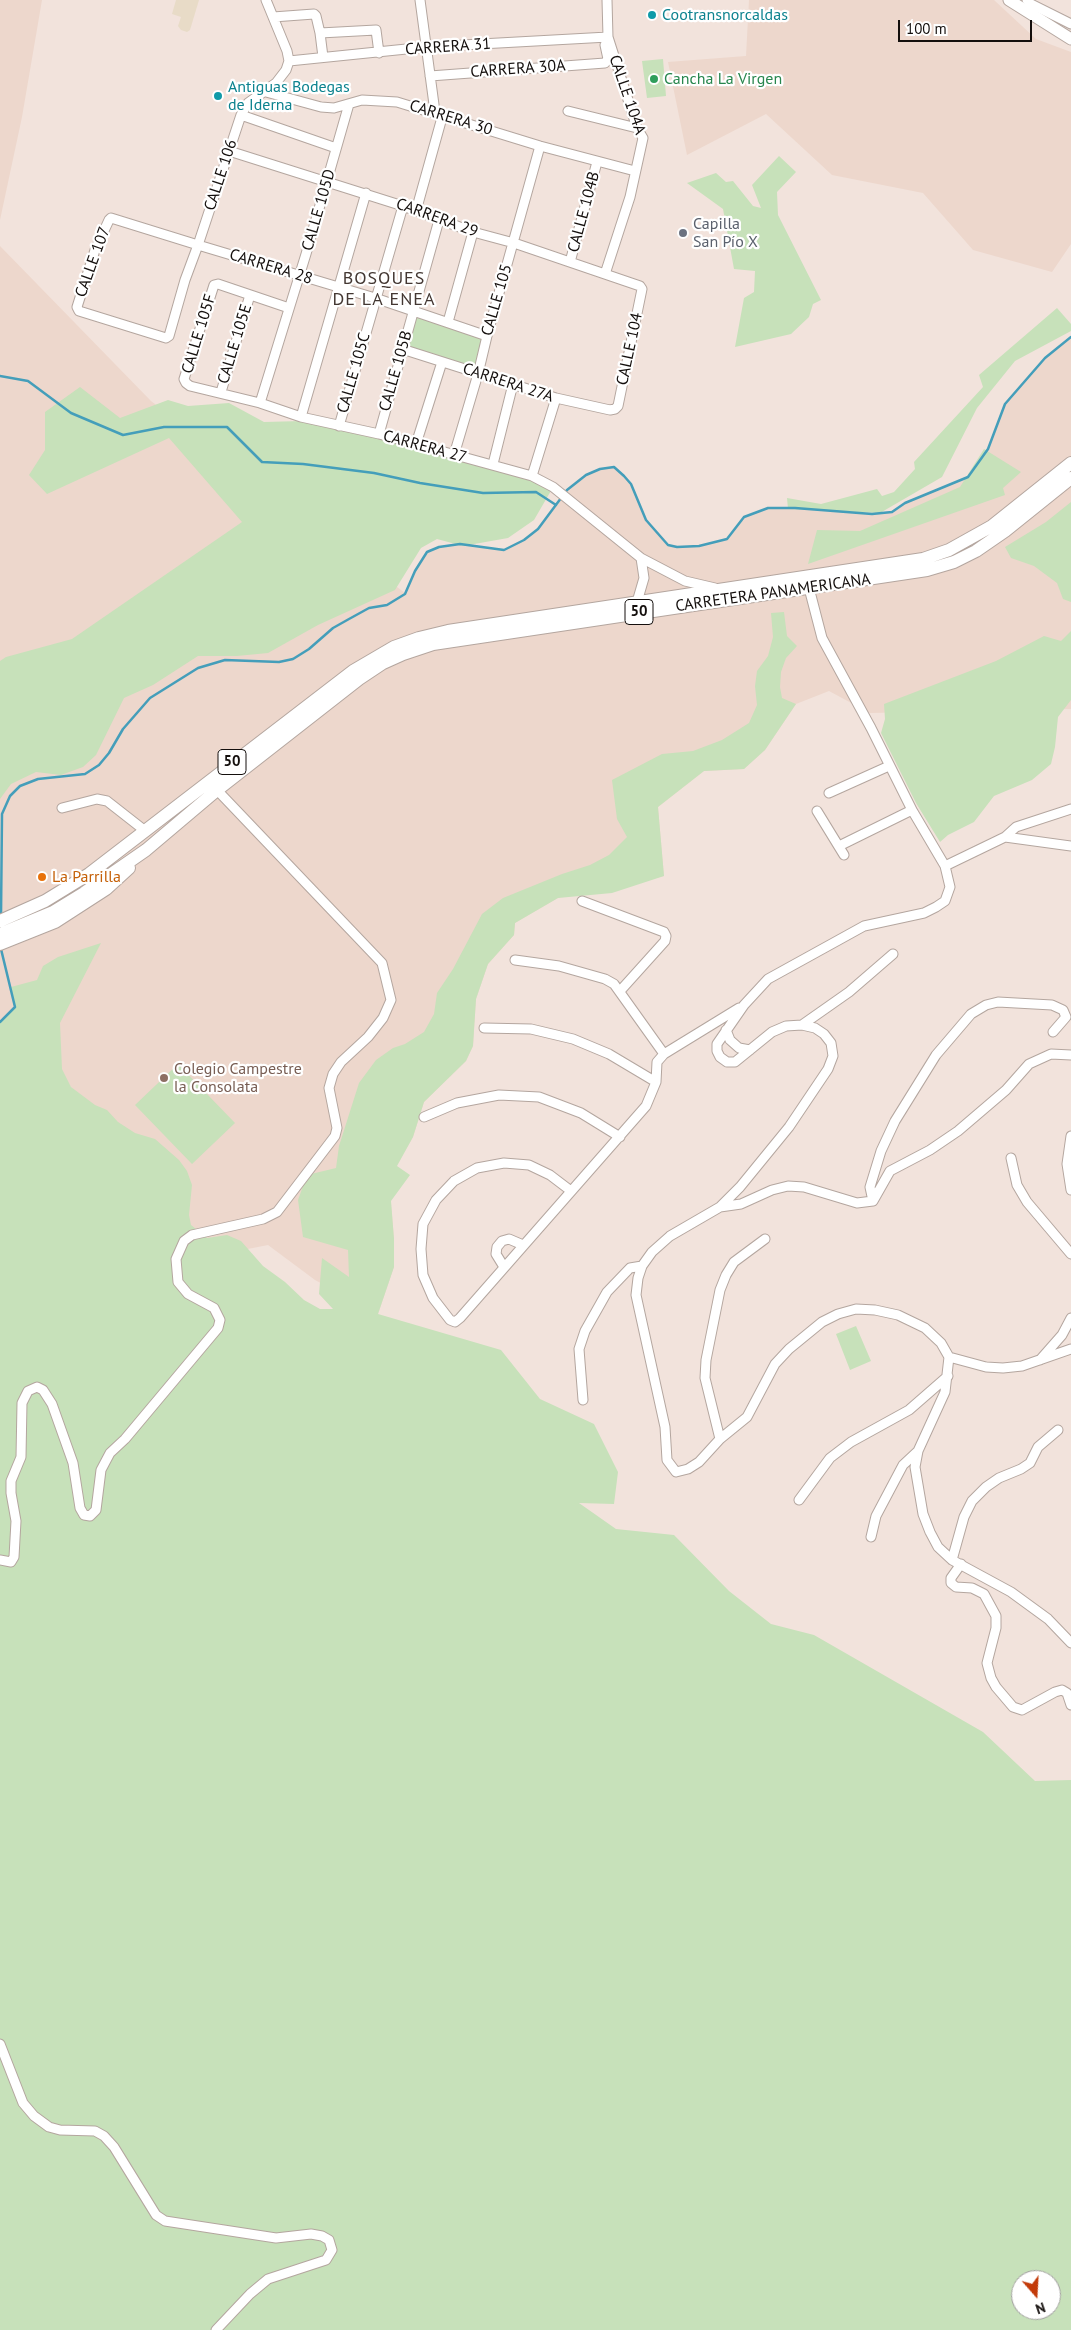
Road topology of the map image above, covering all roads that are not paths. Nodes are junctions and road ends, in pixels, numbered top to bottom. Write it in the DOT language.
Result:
graph roads {
  1 [pos="266,0"];
  2 [pos="420,0"];
  3 [pos="607,0"];
  4 [pos="1010,0"];
  5 [pos="1027,0"];
  6 [pos="272,18"];
  7 [pos="1071,24"];
  8 [pos="320,33"];
  9 [pos="606,38"];
  10 [pos="1071,39"];
  11 [pos="426,47"];
  12 [pos="379,52"];
  13 [pos="322,57"];
  14 [pos="289,61"];
  15 [pos="605,63"];
  16 [pos="430,76"];
  17 [pos="266,92"];
  18 [pos="348,104"];
  19 [pos="568,111"];
  20 [pos="439,113"];
  21 [pos="241,115"];
  22 [pos="637,128"];
  23 [pos="540,146"];
  24 [pos="336,148"];
  25 [pos="229,151"];
  26 [pos="598,162"];
  27 [pos="635,171"];
  28 [pos="327,181"];
  29 [pos="366,193"];
  30 [pos="403,206"];
  31 [pos="416,211"];
  32 [pos="111,218"];
  33 [pos="439,220"];
  34 [pos="473,232"];
  35 [pos="514,243"];
  36 [pos="198,245"];
  37 [pos="570,262"];
  38 [pos="605,274"];
  39 [pos="299,276"];
  40 [pos="338,287"];
  41 [pos="642,289"];
  42 [pos="250,295"];
  43 [pos="374,298"];
  44 [pos="289,308"];
  45 [pos="413,311"];
  46 [pos="448,322"];
  47 [pos="486,336"];
  48 [pos="166,338"];
  49 [pos="402,349"];
  50 [pos="442,362"];
  51 [pos="478,374"];
  52 [pos="186,383"];
  53 [pos="513,384"];
  54 [pos="221,392"];
  55 [pos="556,398"];
  56 [pos="260,403"];
  57 [pos="615,409"];
  58 [pos="301,417"];
  59 [pos="339,426"];
  60 [pos="379,434"];
  61 [pos="416,444"];
  62 [pos="454,455"];
  63 [pos="1071,463"];
  64 [pos="493,464"];
  65 [pos="532,476"];
  66 [pos="1071,478"];
  67 [pos="641,558"];
  68 [pos="809,588"];
  69 [pos="722,589"];
  70 [pos="637,602"];
  71 [pos="889,766"];
  72 [pos="217,790"];
  73 [pos="829,793"];
  74 [pos="62,808"];
  75 [pos="1071,809"];
  76 [pos="912,810"];
  77 [pos="817,811"];
  78 [pos="144,830"];
  79 [pos="1005,837"];
  80 [pos="839,846"];
  81 [pos="1071,846"];
  82 [pos="123,849"];
  83 [pos="146,850"];
  84 [pos="844,855"];
  85 [pos="945,866"];
  86 [pos="94,877"];
  87 [pos="582,901"];
  88 [pos="0,915"];
  89 [pos="0,921"];
  90 [pos="0,934"];
  91 [pos="0,944"];
  92 [pos="893,954"];
  93 [pos="515,960"];
  94 [pos="620,991"];
  95 [pos="744,1005"];
  96 [pos="802,1025"];
  97 [pos="484,1028"];
  98 [pos="726,1030"];
  99 [pos="1053,1032"];
  100 [pos="750,1050"];
  101 [pos="664,1054"];
  102 [pos="1071,1055"];
  103 [pos="656,1082"];
  104 [pos="424,1117"];
  105 [pos="1071,1136"];
  106 [pos="620,1137"];
  107 [pos="1010,1158"];
  108 [pos="1071,1190"];
  109 [pos="571,1191"];
  110 [pos="873,1201"];
  111 [pos="720,1207"];
  112 [pos="765,1239"];
  113 [pos="523,1245"];
  114 [pos="1071,1254"];
  115 [pos="642,1266"];
  116 [pos="504,1267"];
  117 [pos="1071,1318"];
  118 [pos="1071,1349"];
  119 [pos="949,1357"];
  120 [pos="1039,1361"];
  121 [pos="948,1376"];
  122 [pos="583,1400"];
  123 [pos="1058,1430"];
  124 [pos="720,1439"];
  125 [pos="918,1452"];
  126 [pos="799,1500"];
  127 [pos="871,1537"];
  128 [pos="0,1560"];
  129 [pos="952,1560"];
  130 [pos="961,1564"];
  131 [pos="1071,1643"];
  132 [pos="1071,1705"];
  133 [pos="0,2044"];
  134 [pos="216,2330"];
  1 -- 6 [label="street"];
  2 -- 11 [label="street"];
  3 -- 9 [label="street, CALLE 104A"];
  4 -- 10 [label="main road"];
  5 -- 7 [label="street"];
  6 -- 8 [label="street"];
  6 -- 14 [label="street"];
  8 -- 12 [label="street"];
  8 -- 13 [label="street"];
  9 -- 11 [label="street, CARRERA 31"];
  9 -- 15 [label="street, CALLE 104A"];
  9 -- 22 [label="street, CALLE 104A"];
  11 -- 12 [label="street, CARRERA 31"];
  11 -- 16 [label="street"];
  12 -- 13 [label="street, CARRERA 31"];
  13 -- 14 [label="street, CARRERA 31"];
  14 -- 17 [label="street, CALLE 106"];
  15 -- 16 [label="street, CARRERA 30A"];
  16 -- 20 [label="street"];
  17 -- 18 [label="street, CARRERA 30"];
  17 -- 21 [label="street, CALLE 106"];
  18 -- 20 [label="street, CARRERA 30"];
  18 -- 24 [label="street, CALLE 105D"];
  19 -- 22 [label="street"];
  20 -- 23 [label="street, CARRERA 30"];
  20 -- 31 [label="street"];
  21 -- 24 [label="street"];
  21 -- 25 [label="street, CALLE 106"];
  22 -- 27 [label="street, CALLE 104A"];
  23 -- 26 [label="street, CARRERA 30"];
  23 -- 35 [label="street, CALLE 105"];
  24 -- 28 [label="street, CALLE 105D"];
  25 -- 28 [label="street, CARRERA 29"];
  25 -- 36 [label="street, CALLE 106"];
  26 -- 27 [label="street, CARRERA 30"];
  26 -- 37 [label="street, CALLE 104B"];
  27 -- 38 [label="street, CALLE 104A"];
  28 -- 29 [label="street, CARRERA 29"];
  28 -- 39 [label="street, CALLE 105D"];
  29 -- 30 [label="street, CARRERA 29"];
  29 -- 40 [label="street"];
  30 -- 31 [label="street, CARRERA 29"];
  30 -- 43 [label="street, CALLE 105C"];
  31 -- 33 [label="street, CARRERA 29"];
  32 -- 36 [label="street, CARRERA 28"];
  32 -- 48 [label="street, CALLE 107"];
  33 -- 34 [label="street, CARRERA 29"];
  33 -- 45 [label="street, CALLE 105B"];
  34 -- 35 [label="street, CARRERA 29"];
  34 -- 46 [label="street"];
  35 -- 37 [label="street, CARRERA 29"];
  35 -- 47 [label="street, CALLE 105"];
  36 -- 39 [label="street, CARRERA 28"];
  36 -- 48 [label="street, CALLE 106"];
  37 -- 38 [label="street, CARRERA 29"];
  38 -- 41 [label="street, CARRERA 29"];
  39 -- 40 [label="street, CARRERA 28"];
  39 -- 44 [label="street, CALLE 105D"];
  40 -- 43 [label="street, CARRERA 28"];
  40 -- 58 [label="street"];
  41 -- 57 [label="street, CALLE 104"];
  42 -- 44 [label="street"];
  42 -- 52 [label="street, CALLE 105F"];
  42 -- 54 [label="street, CALLE 105E"];
  43 -- 45 [label="street, CARRERA 28"];
  43 -- 59 [label="street, CALLE 105C"];
  44 -- 56 [label="street, CALLE 105D"];
  45 -- 46 [label="street, CARRERA 28"];
  45 -- 49 [label="street, CALLE 105B"];
  46 -- 47 [label="street, CARRERA 28"];
  47 -- 51 [label="street, CALLE 105"];
  49 -- 50 [label="street, CARRERA 27A"];
  49 -- 60 [label="street, CALLE 105B"];
  50 -- 51 [label="street, CARRERA 27A"];
  50 -- 61 [label="street"];
  51 -- 53 [label="street, CARRERA 27A"];
  51 -- 62 [label="street, CALLE 105"];
  52 -- 54 [label="street, CARRERA 27"];
  53 -- 55 [label="street, CARRERA 27A"];
  53 -- 64 [label="street"];
  54 -- 56 [label="street, CARRERA 27"];
  55 -- 57 [label="street, CARRERA 27A"];
  55 -- 65 [label="street"];
  56 -- 58 [label="street, CARRERA 27"];
  58 -- 59 [label="street, CARRERA 27"];
  59 -- 60 [label="street, CARRERA 27"];
  60 -- 61 [label="street, CARRERA 27"];
  61 -- 62 [label="street, CARRERA 27"];
  62 -- 64 [label="street, CARRERA 27"];
  63 -- 69 [label="highway, CARRETERA PANAMERICANA / 50"];
  64 -- 65 [label="street, CARRERA 27"];
  65 -- 67 [label="street, CARRERA 27"];
  66 -- 68 [label="highway, CARRETERA PANAMERICANA / 50"];
  67 -- 69 [label="street, CARRERA 27"];
  67 -- 70 [label="street"];
  68 -- 71 [label="street"];
  68 -- 72 [label="highway, CARRETERA PANAMERICANA / 50"];
  69 -- 70 [label="highway, CARRETERA PANAMERICANA / 50"];
  70 -- 78 [label="highway, CARRETERA PANAMERICANA / 50"];
  71 -- 73 [label="street"];
  71 -- 76 [label="street"];
  72 -- 83 [label="highway, CARRETERA PANAMERICANA / 50"];
  72 -- 128 [label="street"];
  74 -- 78 [label="street"];
  75 -- 79 [label="street"];
  76 -- 80 [label="street"];
  76 -- 85 [label="street"];
  77 -- 80 [label="street"];
  78 -- 82 [label="highway, CARRETERA PANAMERICANA / 50"];
  79 -- 81 [label="street"];
  79 -- 85 [label="street"];
  80 -- 84 [label="street"];
  82 -- 86 [label="highway, CARRETERA PANAMERICANA / 50"];
  82 -- 88 [label="highway"];
  83 -- 86 [label="highway, CARRETERA PANAMERICANA / 50"];
  83 -- 91 [label="highway"];
  85 -- 95 [label="street"];
  86 -- 89 [label="highway, CARRETERA PANAMERICANA / 50"];
  86 -- 90 [label="highway, CARRETERA PANAMERICANA / 50"];
  87 -- 94 [label="street"];
  92 -- 96 [label="street"];
  93 -- 94 [label="street"];
  94 -- 101 [label="street"];
  95 -- 98 [label="street"];
  95 -- 101 [label="street"];
  96 -- 100 [label="street"];
  96 -- 111 [label="street"];
  97 -- 103 [label="street"];
  98 -- 100 [label="street"];
  98 -- 100 [label="street"];
  99 -- 110 [label="street"];
  101 -- 103 [label="street"];
  102 -- 110 [label="street"];
  103 -- 106 [label="street"];
  104 -- 106 [label="street"];
  105 -- 108 [label="street"];
  106 -- 109 [label="street"];
  107 -- 114 [label="street"];
  109 -- 113 [label="street"];
  109 -- 116 [label="street"];
  110 -- 111 [label="street"];
  111 -- 115 [label="street"];
  112 -- 124 [label="street"];
  113 -- 116 [label="street"];
  113 -- 116 [label="street"];
  115 -- 122 [label="street"];
  115 -- 124 [label="street"];
  117 -- 120 [label="street"];
  118 -- 120 [label="street"];
  119 -- 120 [label="street"];
  119 -- 121 [label="street"];
  119 -- 124 [label="street"];
  121 -- 125 [label="street"];
  121 -- 126 [label="street"];
  123 -- 129 [label="street"];
  125 -- 127 [label="street"];
  125 -- 129 [label="street"];
  129 -- 130 [label="street"];
  130 -- 131 [label="street"];
  130 -- 132 [label="street"];
  133 -- 134 [label="street"];
}
